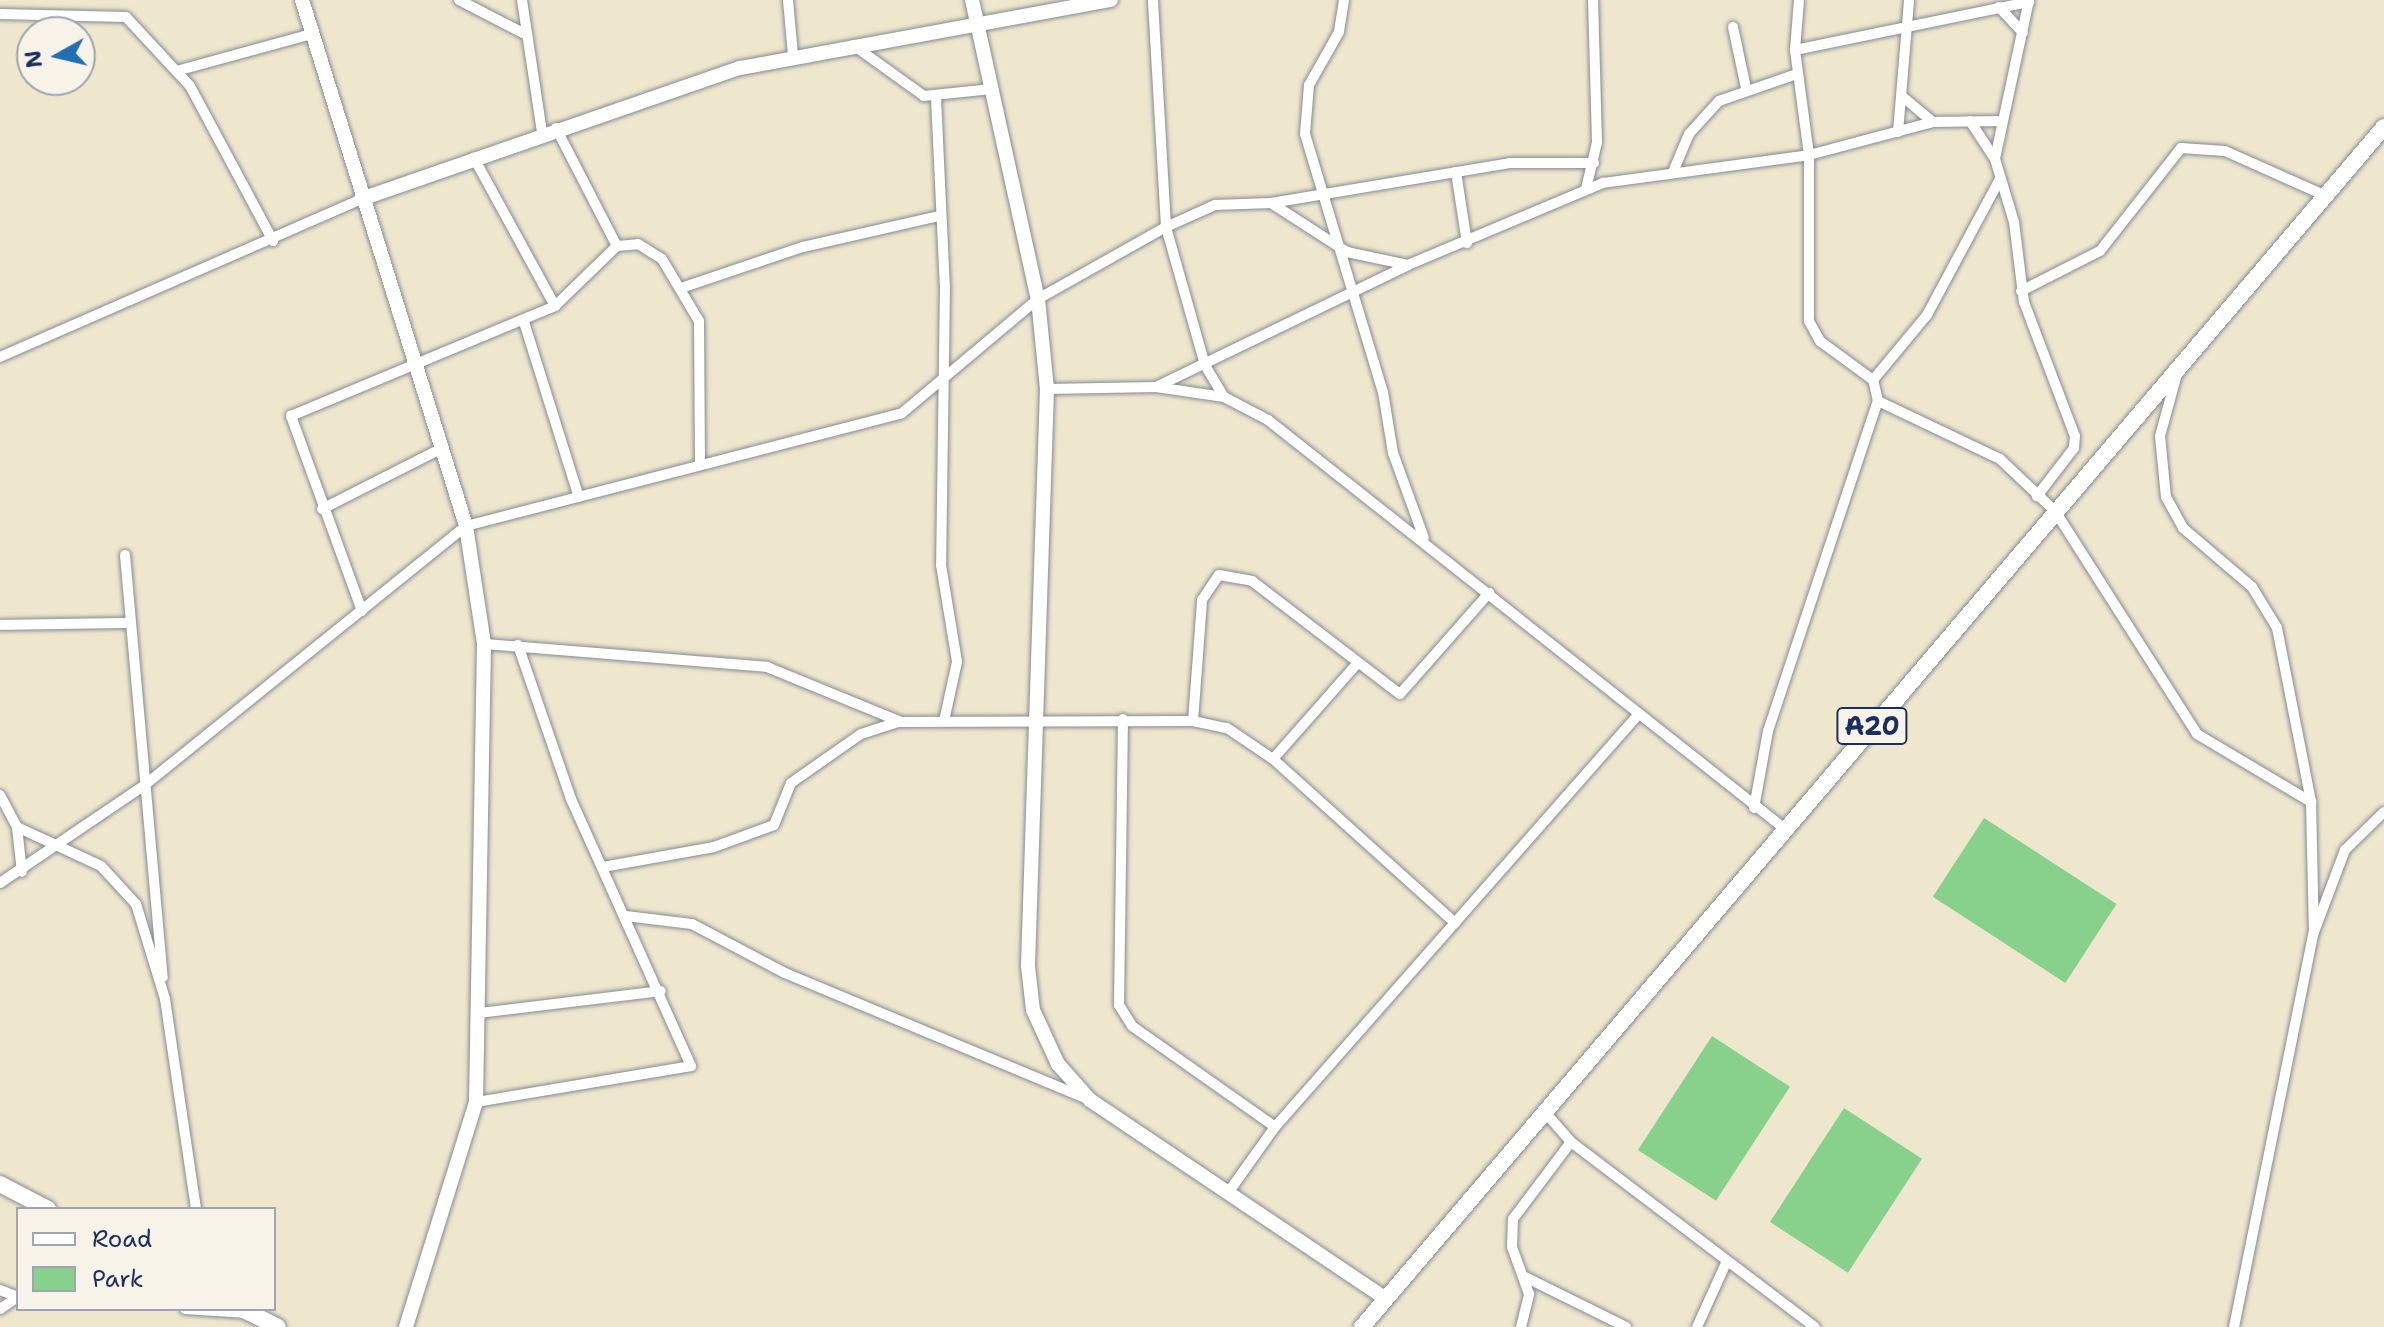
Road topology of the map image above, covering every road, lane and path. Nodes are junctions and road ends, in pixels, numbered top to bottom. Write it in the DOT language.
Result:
graph roads {
  1 [pos="302,0"];
  2 [pos="459,0"];
  3 [pos="522,0"];
  4 [pos="788,0"];
  5 [pos="972,0"];
  6 [pos="1111,0"];
  7 [pos="1153,0"];
  8 [pos="1344,0"];
  9 [pos="1593,0"];
  10 [pos="1799,0"];
  11 [pos="1909,0"];
  12 [pos="2029,1"];
  13 [pos="1999,7"];
  14 [pos="0,14"];
  15 [pos="978,24"];
  16 [pos="1907,24"];
  17 [pos="1733,27"];
  18 [pos="523,33"];
  19 [pos="2023,33"];
  20 [pos="312,34"];
  21 [pos="853,45"];
  22 [pos="1795,50"];
  23 [pos="793,55"];
  24 [pos="180,70"];
  25 [pos="1797,74"];
  26 [pos="1746,88"];
  27 [pos="992,89"];
  28 [pos="1903,97"];
  29 [pos="936,98"];
  30 [pos="1970,121"];
  31 [pos="2002,121"];
  32 [pos="1933,122"];
  33 [pos="2384,127"];
  34 [pos="549,130"];
  35 [pos="1898,132"];
  36 [pos="1809,155"];
  37 [pos="474,158"];
  38 [pos="1995,159"];
  39 [pos="1594,163"];
  40 [pos="1456,172"];
  41 [pos="1673,172"];
  42 [pos="1999,181"];
  43 [pos="1586,189"];
  44 [pos="1321,195"];
  45 [pos="2326,196"];
  46 [pos="361,199"];
  47 [pos="1271,203"];
  48 [pos="940,216"];
  49 [pos="1166,227"];
  50 [pos="273,241"];
  51 [pos="1467,243"];
  52 [pos="1333,245"];
  53 [pos="617,246"];
  54 [pos="1408,265"];
  55 [pos="681,288"];
  56 [pos="2021,291"];
  57 [pos="1349,297"];
  58 [pos="1038,299"];
  59 [pos="555,306"];
  60 [pos="524,322"];
  61 [pos="3,353"];
  62 [pos="412,360"];
  63 [pos="2180,364"];
  64 [pos="1205,365"];
  65 [pos="1873,380"];
  66 [pos="945,383"];
  67 [pos="1156,387"];
  68 [pos="1047,389"];
  69 [pos="1224,397"];
  70 [pos="1878,401"];
  71 [pos="442,448"];
  72 [pos="700,465"];
  73 [pos="2037,496"];
  74 [pos="579,497"];
  75 [pos="322,509"];
  76 [pos="2055,511"];
  77 [pos="466,526"];
  78 [pos="1425,540"];
  79 [pos="125,555"];
  80 [pos="1489,593"];
  81 [pos="362,611"];
  82 [pos="131,623"];
  83 [pos="0,625"];
  84 [pos="484,644"];
  85 [pos="518,645"];
  86 [pos="1356,665"];
  87 [pos="1638,715"];
  88 [pos="1036,718"];
  89 [pos="1123,719"];
  90 [pos="944,721"];
  91 [pos="1193,721"];
  92 [pos="901,722"];
  93 [pos="1273,759"];
  94 [pos="146,784"];
  95 [pos="0,795"];
  96 [pos="2311,802"];
  97 [pos="1754,808"];
  98 [pos="2384,812"];
  99 [pos="17,827"];
  100 [pos="1785,829"];
  101 [pos="64,846"];
  102 [pos="603,867"];
  103 [pos="22,872"];
  104 [pos="0,883"];
  105 [pos="626,916"];
  106 [pos="1455,923"];
  107 [pos="2314,932"];
  108 [pos="661,991"];
  109 [pos="165,999"];
  110 [pos="479,1013"];
  111 [pos="1090,1100"];
  112 [pos="476,1102"];
  113 [pos="1544,1111"];
  114 [pos="1275,1127"];
  115 [pos="1571,1142"];
  116 [pos="0,1184"];
  117 [pos="1230,1190"];
  118 [pos="44,1207"];
  119 [pos="196,1207"];
  120 [pos="1726,1263"];
  121 [pos="1523,1276"];
  122 [pos="1386,1299"];
  123 [pos="247,1311"];
  124 [pos="278,1327"];
  125 [pos="406,1327"];
  126 [pos="1362,1327"];
  127 [pos="1521,1327"];
  128 [pos="1626,1327"];
  129 [pos="1697,1327"];
  130 [pos="1815,1327"];
  131 [pos="2234,1327"];
  1 -- 20 [label="street"];
  2 -- 18 [label="street"];
  3 -- 18 [label="street"];
  4 -- 23 [label="street"];
  5 -- 15 [label="street"];
  6 -- 15 [label="street"];
  7 -- 49 [label="street"];
  8 -- 44 [label="street"];
  9 -- 39 [label="street"];
  10 -- 22 [label="street"];
  11 -- 16 [label="street"];
  12 -- 13 [label="street"];
  12 -- 19 [label="street"];
  13 -- 16 [label="street"];
  13 -- 19 [label="street"];
  14 -- 24 [label="street"];
  15 -- 21 [label="street"];
  15 -- 27 [label="street"];
  16 -- 22 [label="street"];
  16 -- 28 [label="street"];
  17 -- 26 [label="street"];
  18 -- 34 [label="street"];
  19 -- 31 [label="street"];
  20 -- 24 [label="street"];
  20 -- 46 [label="street"];
  21 -- 23 [label="street"];
  21 -- 29 [label="street"];
  22 -- 25 [label="street"];
  23 -- 34 [label="street"];
  24 -- 50 [label="street"];
  25 -- 26 [label="street"];
  25 -- 36 [label="street"];
  26 -- 41 [label="street"];
  27 -- 29 [label="street"];
  27 -- 58 [label="street"];
  28 -- 32 [label="street"];
  28 -- 35 [label="street"];
  29 -- 48 [label="street"];
  30 -- 31 [label="street"];
  30 -- 32 [label="street"];
  30 -- 38 [label="street"];
  31 -- 38 [label="street"];
  32 -- 35 [label="street"];
  33 -- 45 [label="main road, A20"];
  34 -- 37 [label="street"];
  34 -- 53 [label="street"];
  35 -- 36 [label="street"];
  36 -- 41 [label="street"];
  36 -- 65 [label="street"];
  37 -- 46 [label="street"];
  37 -- 59 [label="street"];
  38 -- 42 [label="street"];
  39 -- 40 [label="street"];
  39 -- 43 [label="street"];
  40 -- 44 [label="street"];
  40 -- 51 [label="street"];
  41 -- 43 [label="street"];
  42 -- 56 [label="street"];
  42 -- 65 [label="street"];
  43 -- 51 [label="street"];
  44 -- 47 [label="street"];
  44 -- 52 [label="street"];
  45 -- 56 [label="street"];
  45 -- 63 [label="main road, A20"];
  46 -- 50 [label="street"];
  46 -- 62 [label="street"];
  47 -- 49 [label="street"];
  47 -- 52 [label="street"];
  48 -- 55 [label="street"];
  48 -- 66 [label="street"];
  49 -- 58 [label="street"];
  49 -- 64 [label="street"];
  50 -- 61 [label="street"];
  51 -- 54 [label="street"];
  52 -- 54 [label="street"];
  52 -- 57 [label="street"];
  53 -- 55 [label="street"];
  53 -- 59 [label="street"];
  54 -- 57 [label="street"];
  55 -- 72 [label="street"];
  56 -- 73 [label="street"];
  57 -- 64 [label="street"];
  57 -- 78 [label="street"];
  58 -- 66 [label="street"];
  58 -- 68 [label="street"];
  59 -- 60 [label="street"];
  60 -- 62 [label="street"];
  60 -- 74 [label="street"];
  62 -- 71 [label="street"];
  62 -- 75 [label="street"];
  63 -- 76 [label="main road, A20"];
  63 -- 96 [label="street"];
  64 -- 67 [label="street"];
  64 -- 69 [label="street"];
  65 -- 70 [label="street"];
  66 -- 72 [label="street"];
  66 -- 90 [label="street"];
  67 -- 68 [label="street"];
  67 -- 69 [label="street"];
  68 -- 88 [label="street"];
  69 -- 78 [label="street"];
  70 -- 73 [label="street"];
  70 -- 97 [label="street"];
  71 -- 75 [label="street"];
  71 -- 77 [label="street"];
  72 -- 74 [label="street"];
  73 -- 76 [label="street"];
  74 -- 77 [label="street"];
  75 -- 81 [label="street"];
  76 -- 96 [label="street"];
  76 -- 100 [label="main road, A20"];
  77 -- 81 [label="street"];
  77 -- 84 [label="street"];
  78 -- 80 [label="street"];
  79 -- 82 [label="street"];
  80 -- 86 [label="street"];
  80 -- 87 [label="street"];
  81 -- 94 [label="street"];
  82 -- 83 [label="street"];
  82 -- 94 [label="street"];
  84 -- 85 [label="street"];
  84 -- 110 [label="street"];
  85 -- 92 [label="street"];
  85 -- 102 [label="street"];
  86 -- 91 [label="street"];
  86 -- 93 [label="street"];
  87 -- 97 [label="street"];
  87 -- 106 [label="street"];
  88 -- 89 [label="street"];
  88 -- 90 [label="street"];
  88 -- 111 [label="street"];
  89 -- 91 [label="street"];
  89 -- 114 [label="street"];
  90 -- 92 [label="street"];
  91 -- 93 [label="street"];
  92 -- 102 [label="street"];
  93 -- 106 [label="street"];
  94 -- 101 [label="street"];
  94 -- 109 [label="street"];
  95 -- 99 [label="street"];
  96 -- 107 [label="street"];
  97 -- 100 [label="street"];
  98 -- 107 [label="street"];
  99 -- 101 [label="street"];
  99 -- 103 [label="street"];
  100 -- 113 [label="main road, A20"];
  101 -- 103 [label="street"];
  101 -- 109 [label="street"];
  102 -- 105 [label="street"];
  103 -- 104 [label="street"];
  105 -- 108 [label="street"];
  105 -- 111 [label="street"];
  106 -- 114 [label="street"];
  107 -- 131 [label="street"];
  108 -- 110 [label="street"];
  108 -- 112 [label="street"];
  109 -- 119 [label="street"];
  110 -- 112 [label="street"];
  111 -- 117 [label="street"];
  112 -- 125 [label="street"];
  113 -- 115 [label="street"];
  113 -- 122 [label="main road, A20"];
  114 -- 117 [label="street"];
  115 -- 120 [label="street"];
  115 -- 121 [label="street"];
  116 -- 118 [label="main road"];
  117 -- 122 [label="street"];
  120 -- 129 [label="street"];
  120 -- 130 [label="street"];
  121 -- 127 [label="street"];
  121 -- 128 [label="street"];
  122 -- 126 [label="main road, A20"];
  123 -- 124 [label="main road"];
}
